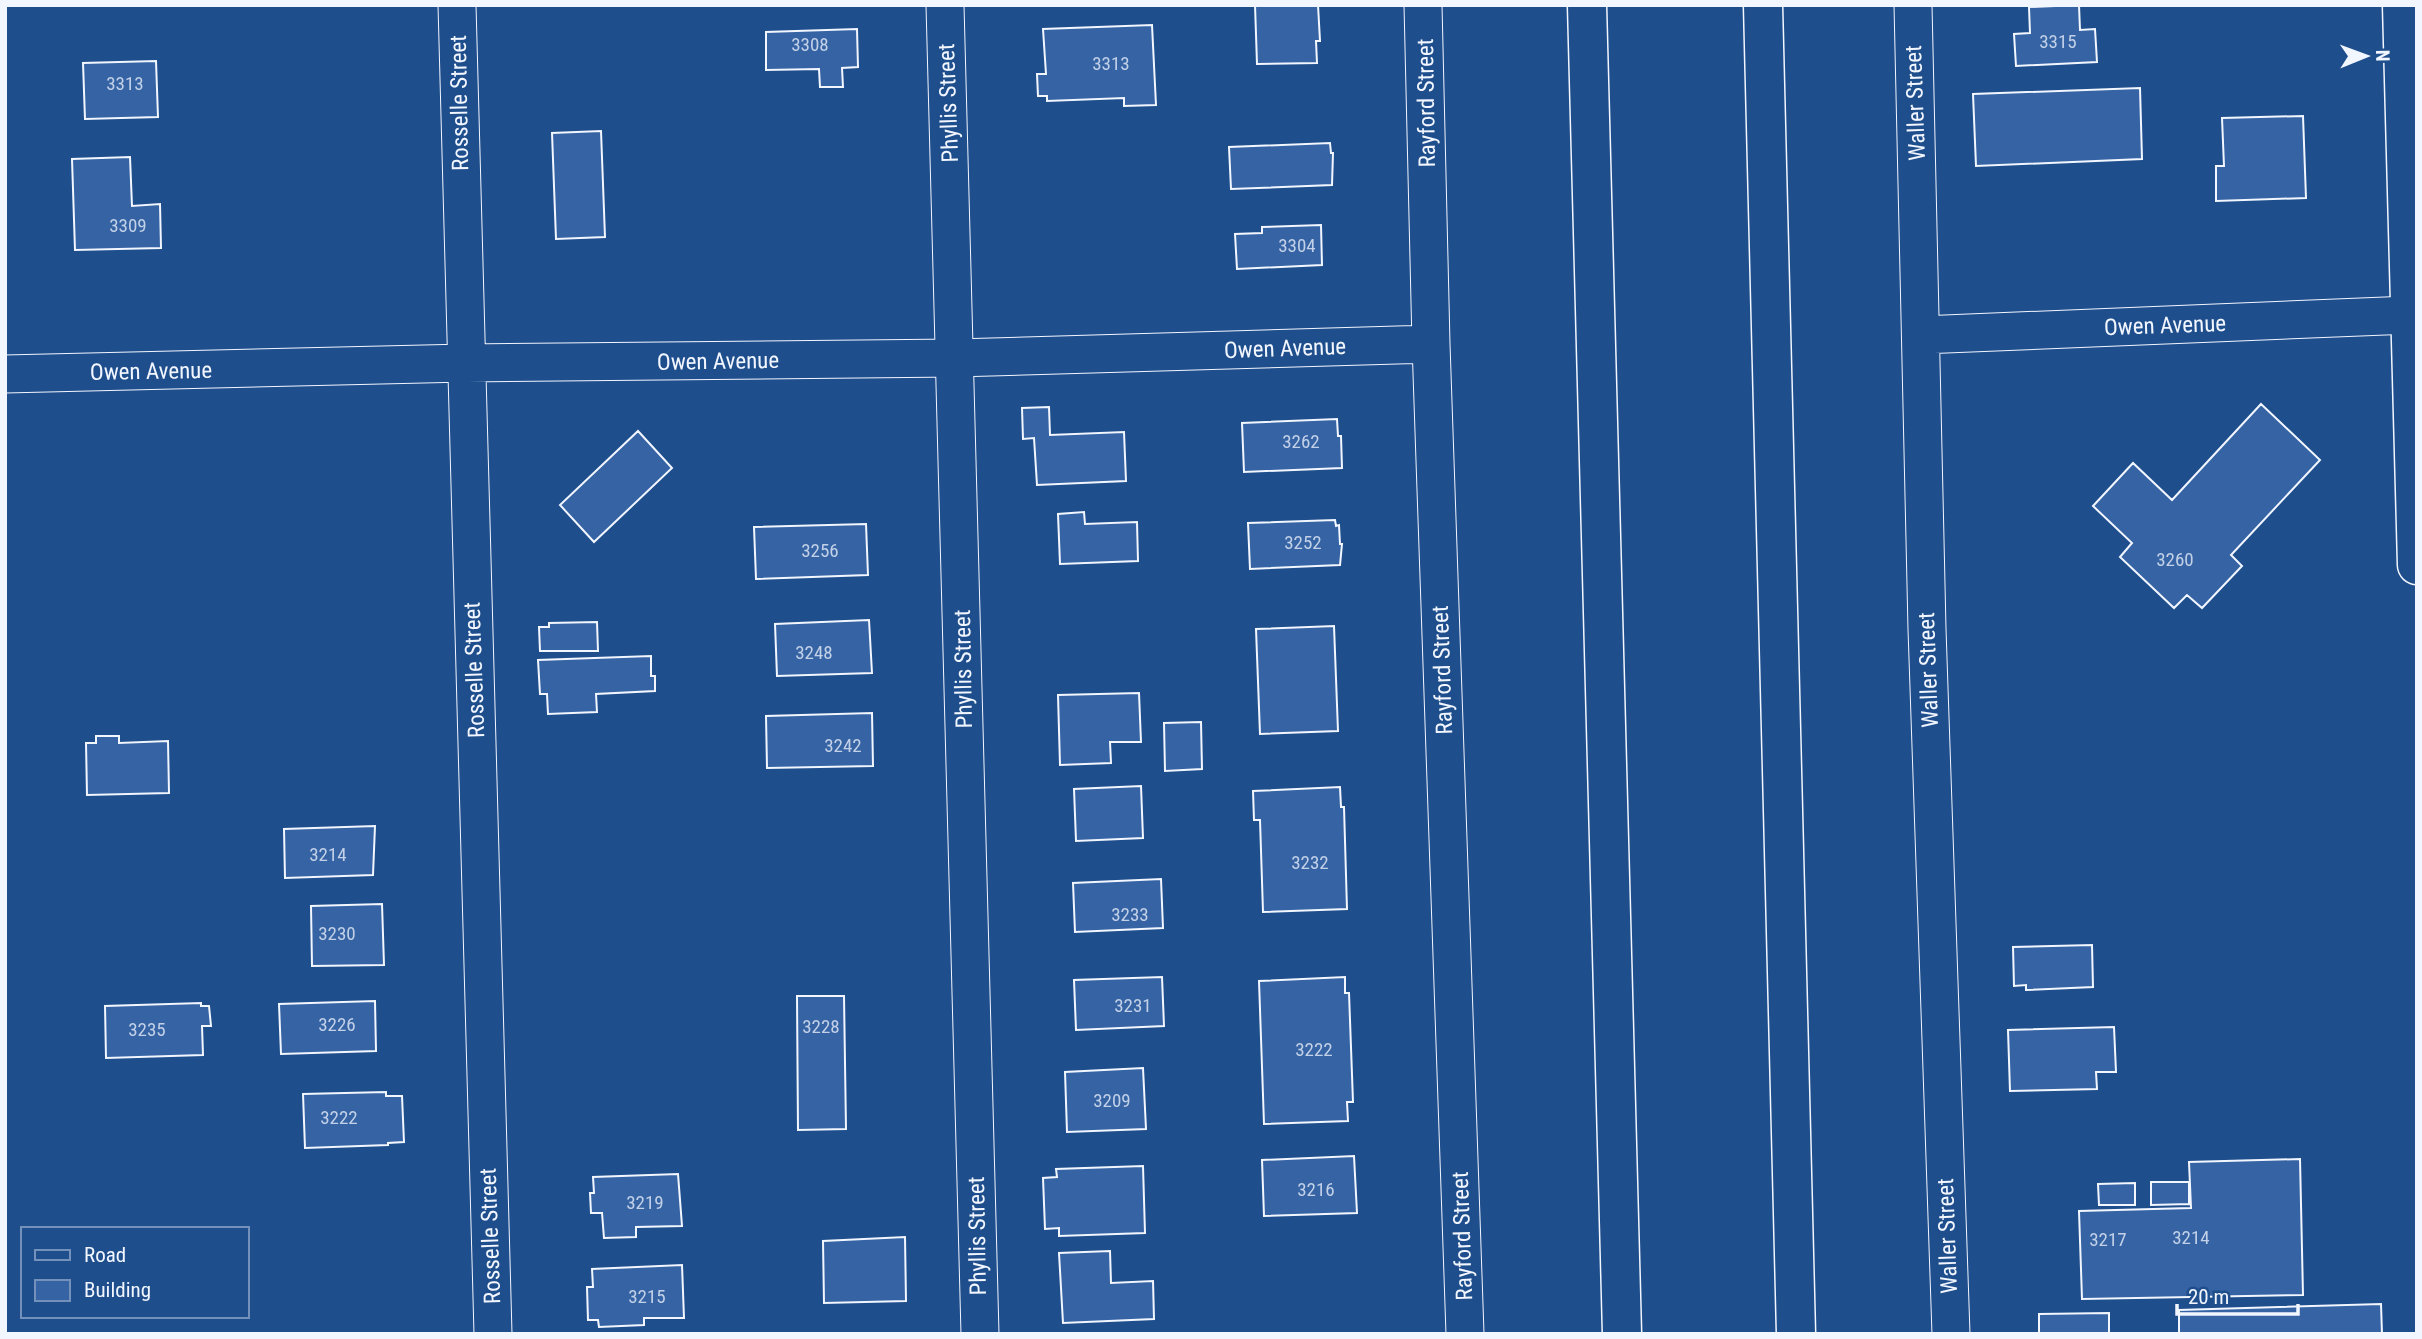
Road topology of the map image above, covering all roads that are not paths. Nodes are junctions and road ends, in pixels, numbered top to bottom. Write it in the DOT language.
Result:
graph roads {
  1 [pos="457,5"];
  2 [pos="945,5"];
  3 [pos="1423,5"];
  4 [pos="1587,5"];
  5 [pos="1763,5"];
  6 [pos="1913,5"];
  7 [pos="2402,5"];
  8 [pos="2413,272"];
  9 [pos="2410,315"];
  10 [pos="1921,335"];
  11 [pos="1431,344"];
  12 [pos="955,358"];
  13 [pos="466,363"];
  14 [pos="5,374"];
  15 [pos="2417,565"];
  16 [pos="493,1334"];
  17 [pos="980,1334"];
  18 [pos="1465,1334"];
  19 [pos="1622,1334"];
  20 [pos="1796,1334"];
  21 [pos="1951,1334"];
  1 -- 13 [label="street, Rosselle Street"];
  2 -- 12 [label="street, Phyllis Street"];
  3 -- 11 [label="street, Rayford Street"];
  4 -- 19 [label="main road"];
  5 -- 20 [label="main road"];
  6 -- 10 [label="street, Waller Street"];
  7 -- 8 [label="main road"];
  8 -- 9 [label="main road"];
  9 -- 10 [label="street, Owen Avenue"];
  9 -- 15 [label="main road"];
  10 -- 21 [label="street, Waller Street"];
  11 -- 12 [label="street, Owen Avenue"];
  11 -- 18 [label="street, Rayford Street"];
  12 -- 13 [label="street, Owen Avenue"];
  12 -- 17 [label="street, Phyllis Street"];
  13 -- 14 [label="street, Owen Avenue"];
  13 -- 16 [label="street, Rosselle Street"];
}
